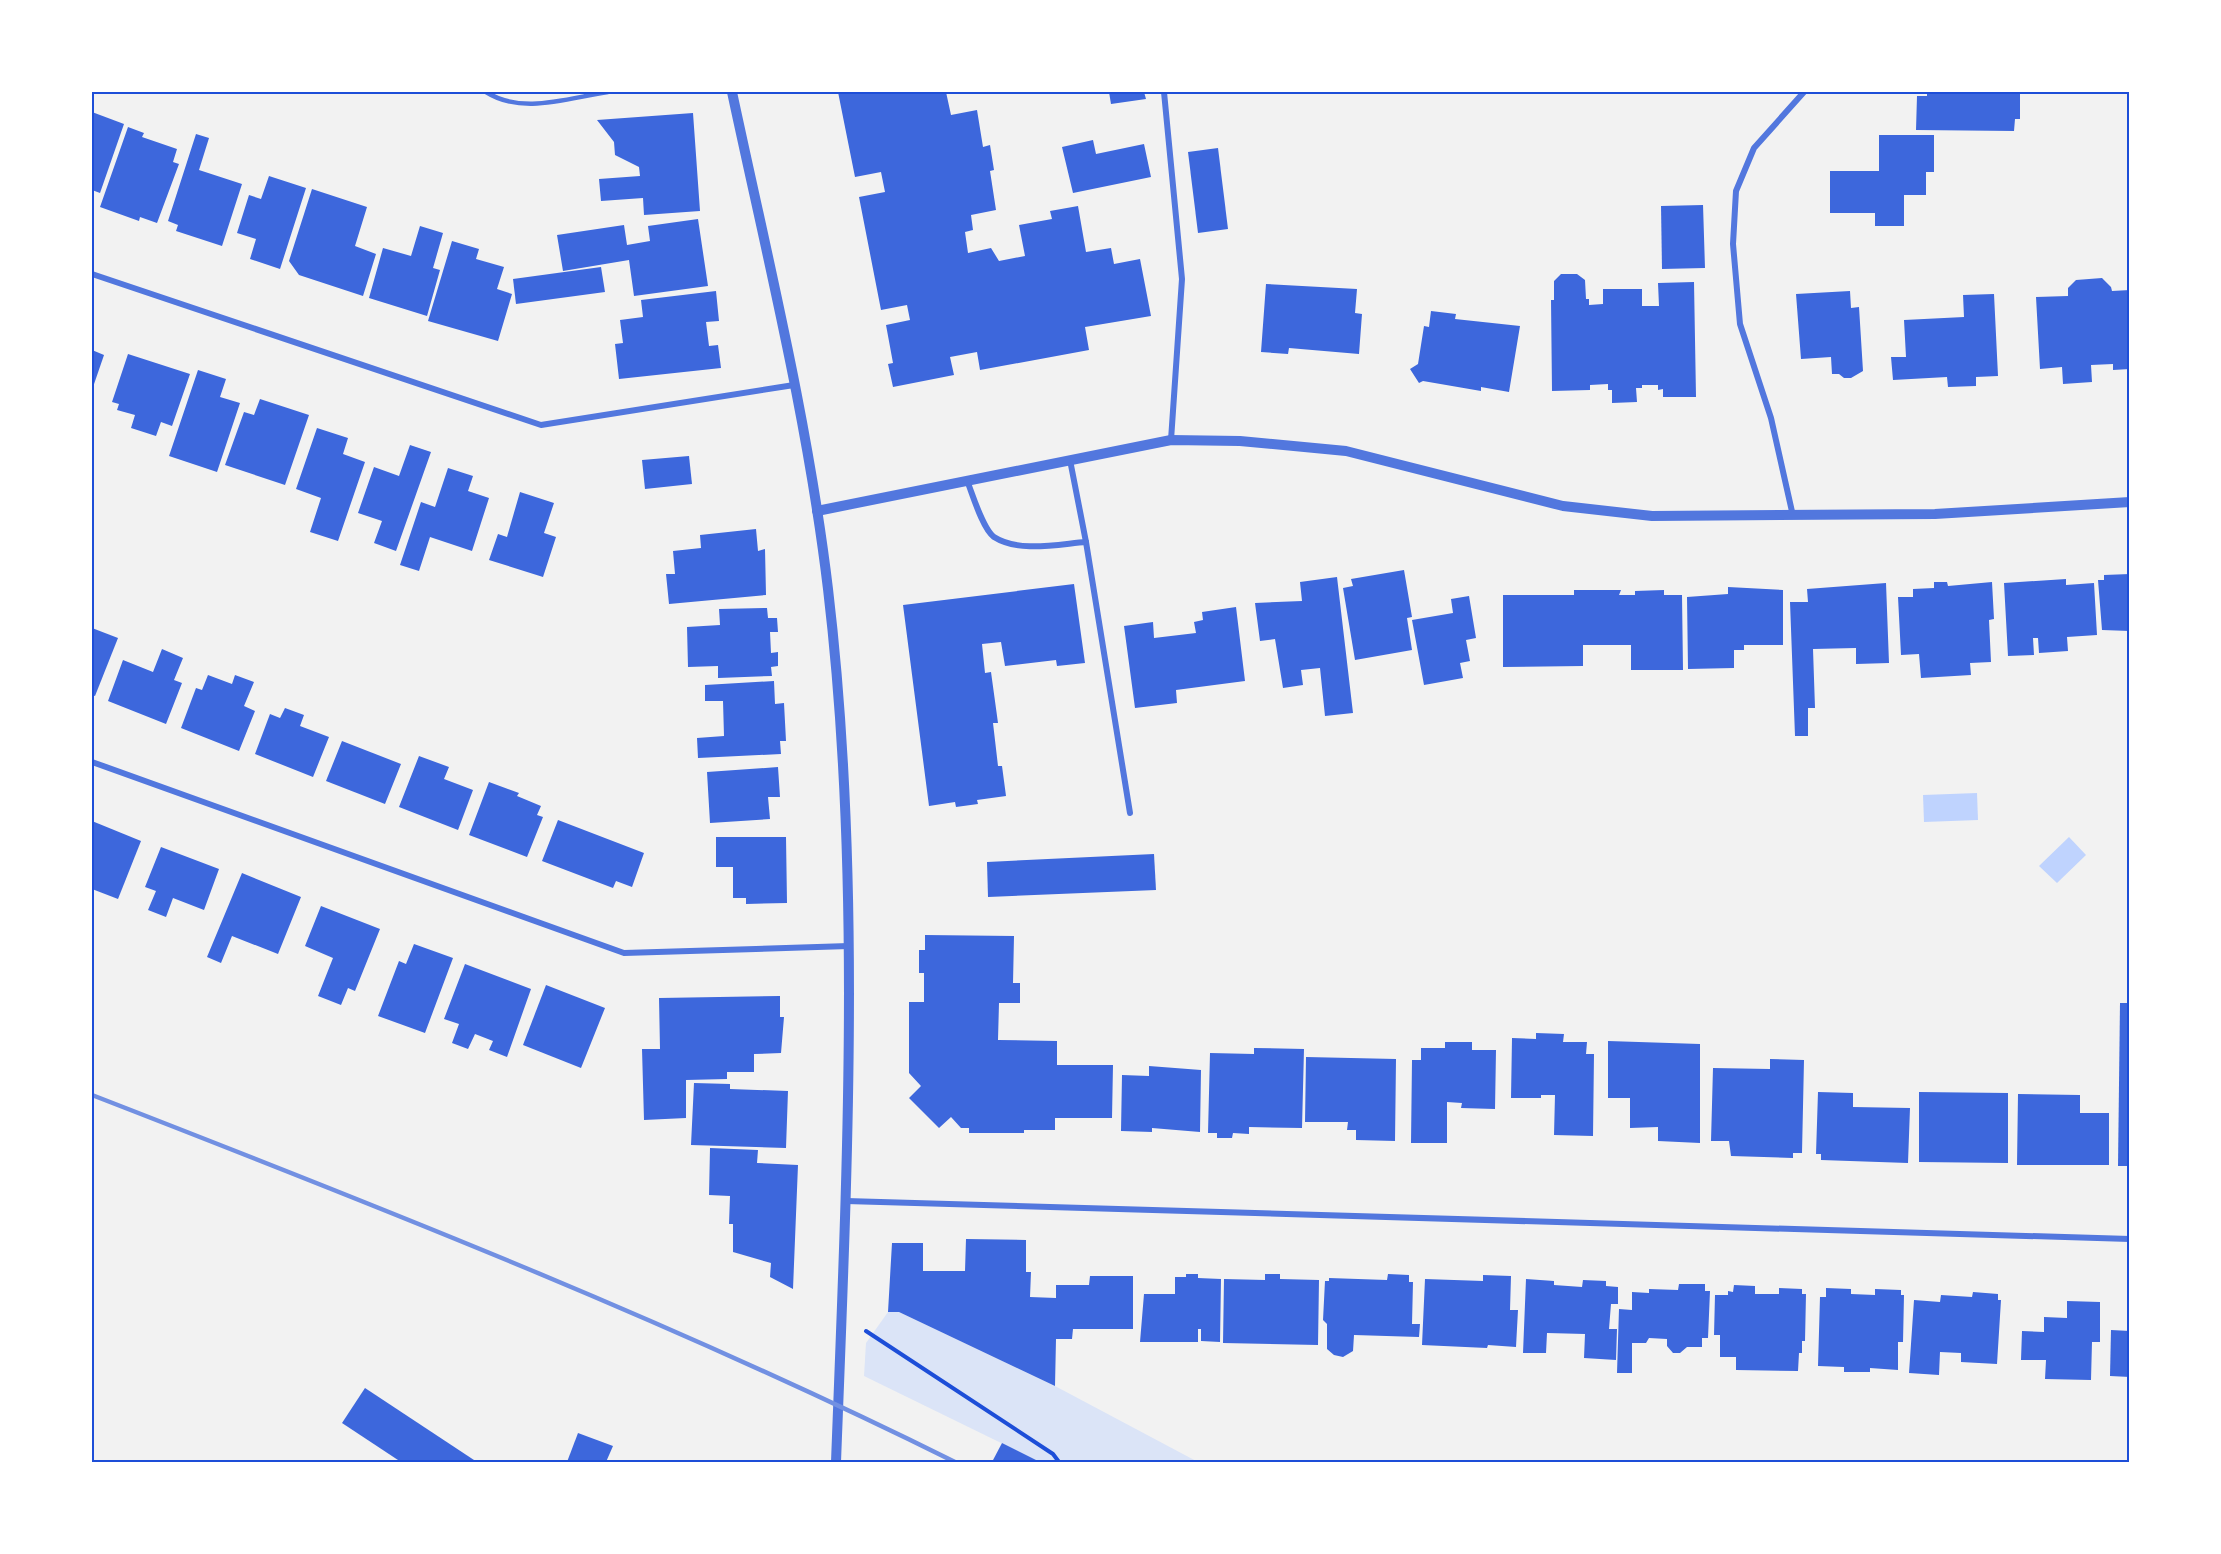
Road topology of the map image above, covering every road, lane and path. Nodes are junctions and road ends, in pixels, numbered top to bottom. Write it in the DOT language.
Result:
graph roads {
  1 [pos="486,92"];
  2 [pos="608,92"];
  3 [pos="732,92"];
  4 [pos="1164,92"];
  5 [pos="1804,92"];
  6 [pos="92,274"];
  7 [pos="794,385"];
  8 [pos="1171,440"];
  9 [pos="1070,460"];
  10 [pos="968,483"];
  11 [pos="2130,502"];
  12 [pos="816,511"];
  13 [pos="1793,517"];
  14 [pos="1086,542"];
  15 [pos="92,762"];
  16 [pos="1130,813"];
  17 [pos="849,946"];
  18 [pos="846,1201"];
  19 [pos="2130,1239"];
  20 [pos="863,1329"];
  21 [pos="836,1462"];
  22 [pos="1059,1462"];
  1 -- 2 [label="lane"];
  3 -- 7 [label="street"];
  4 -- 8 [label="street"];
  5 -- 13 [label="street"];
  6 -- 7 [label="street"];
  7 -- 12 [label="street"];
  8 -- 9 [label="street"];
  8 -- 13 [label="street"];
  9 -- 10 [label="street"];
  9 -- 14 [label="street"];
  10 -- 12 [label="street"];
  10 -- 14 [label="street"];
  11 -- 13 [label="street"];
  12 -- 17 [label="street"];
  14 -- 16 [label="street"];
  15 -- 17 [label="street"];
  17 -- 18 [label="street"];
  18 -- 19 [label="street"];
  18 -- 21 [label="street"];
  20 -- 22 [label="path"];
}
